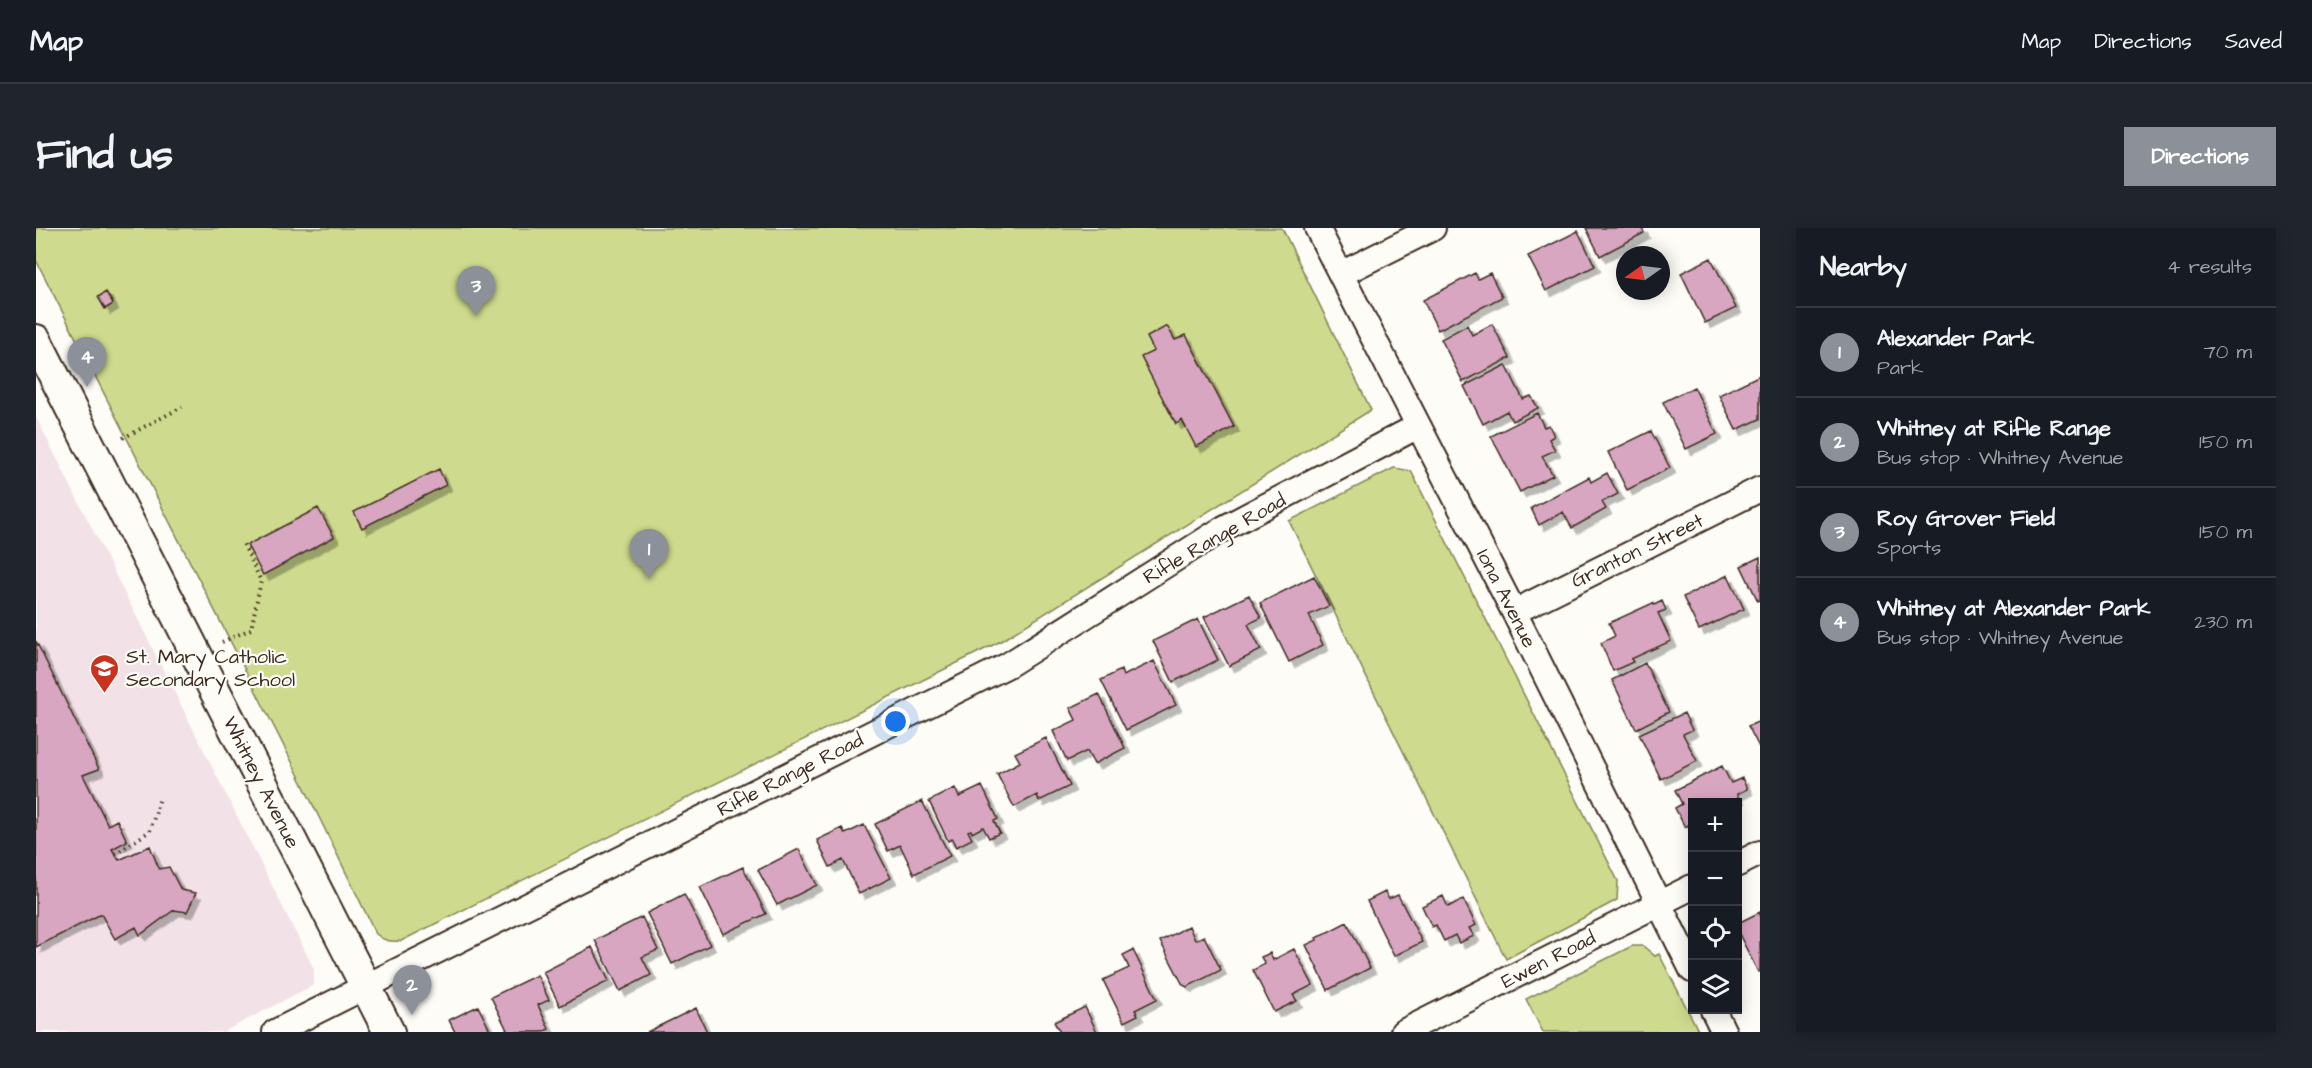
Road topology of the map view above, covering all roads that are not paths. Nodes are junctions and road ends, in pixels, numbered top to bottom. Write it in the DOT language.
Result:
graph roads {
  1 [pos="1317,228"];
  2 [pos="1433,228"];
  3 [pos="1341,274"];
  4 [pos="36,340"];
  5 [pos="1418,426"];
  6 [pos="1760,489"];
  7 [pos="1514,612"];
  8 [pos="1760,853"];
  9 [pos="1742,862"];
  10 [pos="1688,889"];
  11 [pos="1658,903"];
  12 [pos="1688,962"];
  13 [pos="366,987"];
  14 [pos="1715,1014"];
  15 [pos="276,1032"];
  16 [pos="389,1032"];
  17 [pos="1403,1032"];
  18 [pos="1724,1032"];
  1 -- 3 [label="street, Iona Avenue"];
  2 -- 3 [label="street"];
  3 -- 5 [label="street, Iona Avenue"];
  4 -- 13 [label="street, Whitney Avenue"];
  5 -- 7 [label="street, Iona Avenue"];
  5 -- 13 [label="street, Rifle Range Road"];
  6 -- 7 [label="street, Granton Street"];
  7 -- 11 [label="street, Iona Avenue"];
  8 -- 9 [label="street"];
  10 -- 11 [label="street, Ewen Road"];
  11 -- 12 [label="street, Iona Avenue"];
  11 -- 17 [label="street, Ewen Road"];
  13 -- 15 [label="street, Rifle Range Road"];
  13 -- 16 [label="street, Whitney Avenue"];
  14 -- 18 [label="street"];
}
